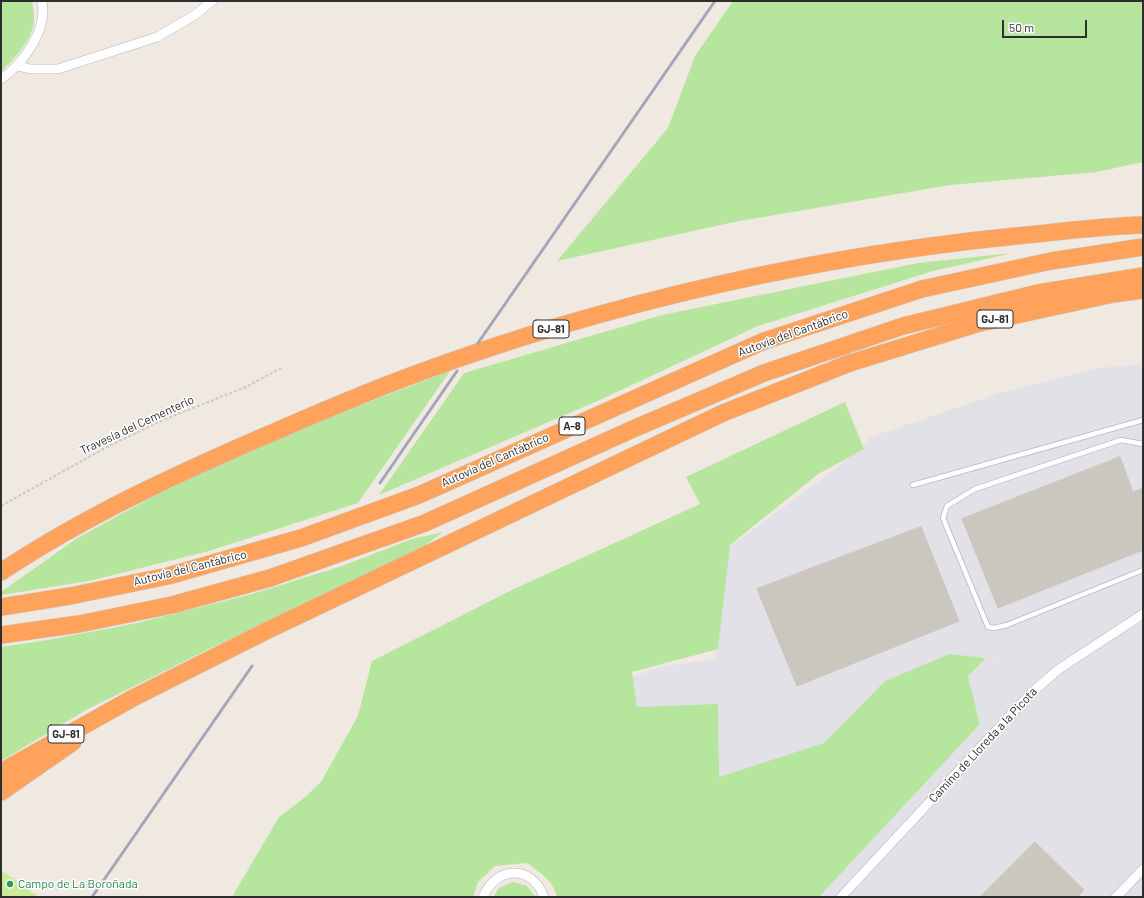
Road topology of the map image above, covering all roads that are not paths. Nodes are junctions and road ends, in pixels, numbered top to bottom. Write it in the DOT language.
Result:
graph roads {
  1 [pos="42,1"];
  2 [pos="212,1"];
  3 [pos="18,66"];
  4 [pos="1,79"];
  5 [pos="1143,225"];
  6 [pos="1143,247"];
  7 [pos="1143,276"];
  8 [pos="1143,290"];
  9 [pos="1143,420"];
  10 [pos="1143,444"];
  11 [pos="913,485"];
  12 [pos="1143,570"];
  13 [pos="1,572"];
  14 [pos="1,607"];
  15 [pos="1143,614"];
  16 [pos="1,635"];
  17 [pos="132,698"];
  18 [pos="1,772"];
  19 [pos="1,792"];
  20 [pos="1143,869"];
  21 [pos="483,897"];
  22 [pos="544,897"];
  23 [pos="841,897"];
  24 [pos="1116,897"];
  1 -- 3 [label="street"];
  2 -- 3 [label="street"];
  3 -- 4 [label="street"];
  5 -- 13 [label="highway, GJ-81"];
  6 -- 14 [label="highway, Autovía del Cantábrico / A-8"];
  7 -- 16 [label="highway, A-8"];
  8 -- 17 [label="highway, GJ-81"];
  9 -- 11 [label="lane"];
  10 -- 12 [label="lane"];
  15 -- 23 [label="street, Camino de Lloreda a la Picota"];
  17 -- 18 [label="highway, GJ-81"];
  17 -- 19 [label="highway"];
  20 -- 24 [label="street"];
  21 -- 22 [label="street"];
}
